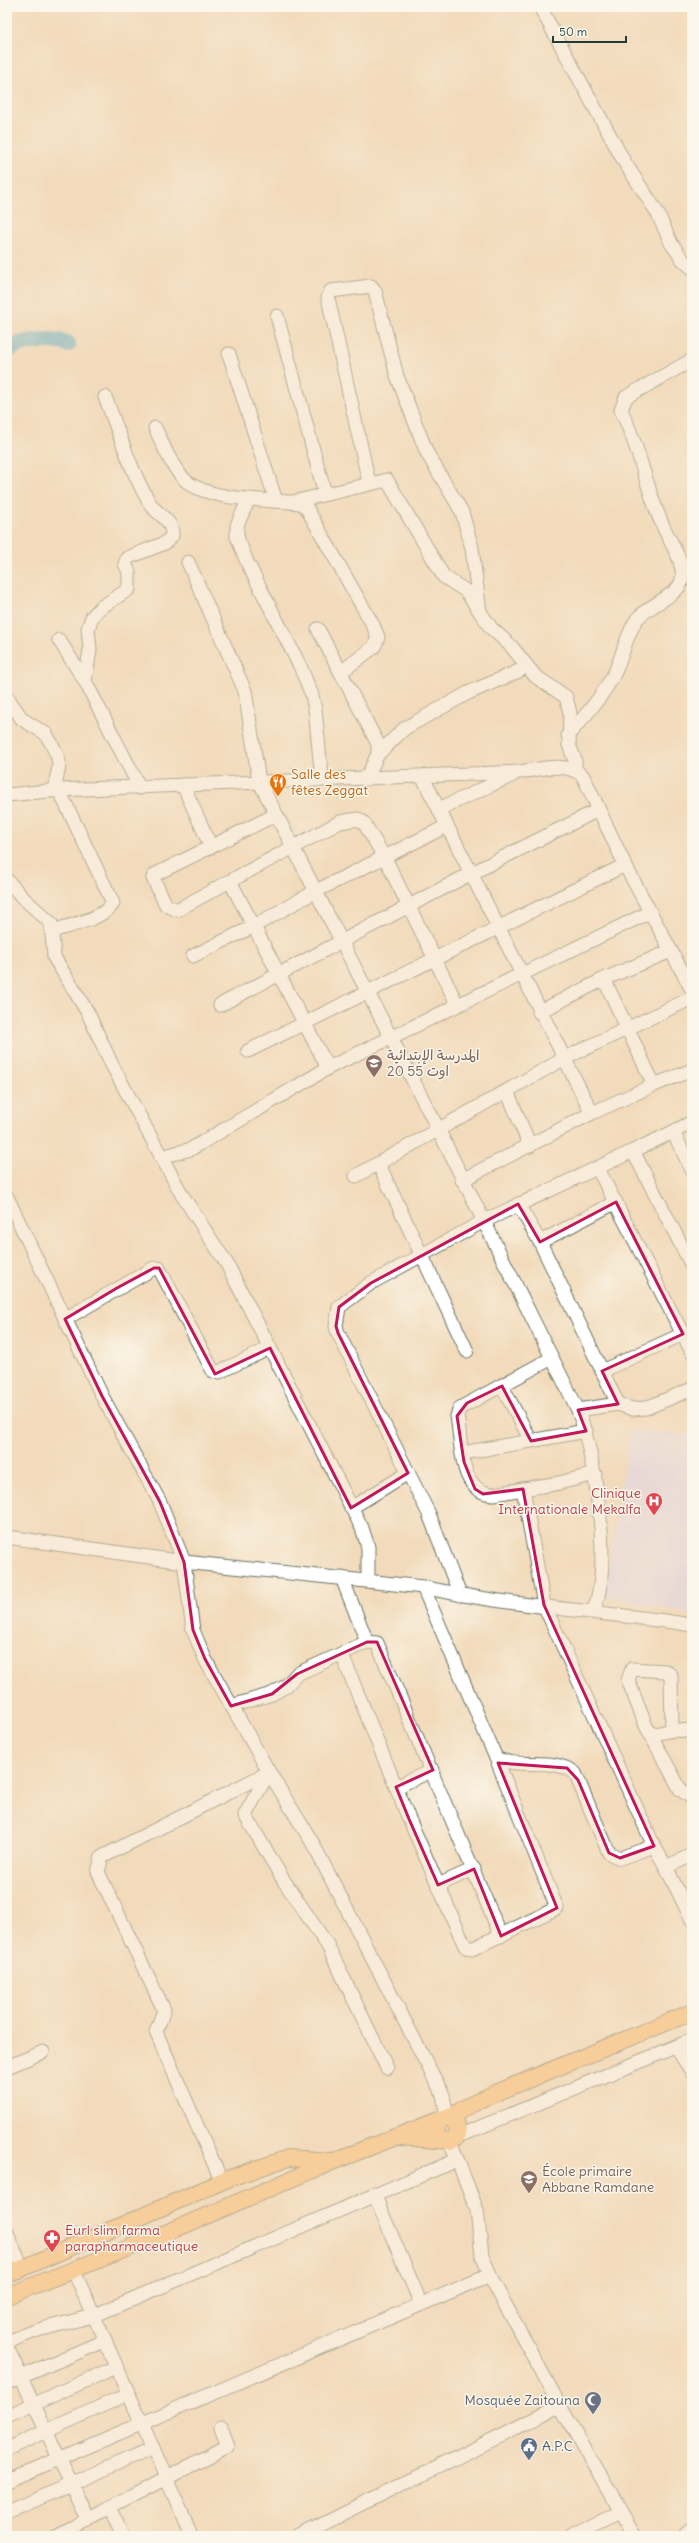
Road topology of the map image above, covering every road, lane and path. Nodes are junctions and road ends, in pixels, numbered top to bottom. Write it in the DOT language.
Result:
graph roads {
  1 [pos="540,7"];
  2 [pos="692,268"];
  3 [pos="276,316"];
  4 [pos="229,354"];
  5 [pos="692,360"];
  6 [pos="105,397"];
  7 [pos="155,428"];
  8 [pos="369,483"];
  9 [pos="325,494"];
  10 [pos="250,499"];
  11 [pos="276,501"];
  12 [pos="293,502"];
  13 [pos="188,562"];
  14 [pos="480,612"];
  15 [pos="318,629"];
  16 [pos="59,640"];
  17 [pos="526,666"];
  18 [pos="341,672"];
  19 [pos="85,681"];
  20 [pos="7,697"];
  21 [pos="568,735"];
  22 [pos="378,754"];
  23 [pos="575,768"];
  24 [pos="520,772"];
  25 [pos="422,776"];
  26 [pos="366,779"];
  27 [pos="322,780"];
  28 [pos="259,781"];
  29 [pos="183,785"];
  30 [pos="140,788"];
  31 [pos="57,790"];
  32 [pos="7,795"];
  33 [pos="439,810"];
  34 [pos="598,810"];
  35 [pos="275,815"];
  36 [pos="447,826"];
  37 [pos="211,847"];
  38 [pos="292,847"];
  39 [pos="385,858"];
  40 [pos="625,864"];
  41 [pos="470,874"];
  42 [pos="7,880"];
  43 [pos="230,881"];
  44 [pos="316,891"];
  45 [pos="408,906"];
  46 [pos="650,912"];
  47 [pos="254,926"];
  48 [pos="500,926"];
  49 [pos="52,931"];
  50 [pos="342,943"];
  51 [pos="671,951"];
  52 [pos="193,956"];
  53 [pos="435,957"];
  54 [pos="521,973"];
  55 [pos="279,976"];
  56 [pos="604,980"];
  57 [pos="692,990"];
  58 [pos="366,991"];
  59 [pos="692,998"];
  60 [pos="457,1004"];
  61 [pos="220,1005"];
  62 [pos="540,1012"];
  63 [pos="304,1021"];
  64 [pos="627,1028"];
  65 [pos="390,1038"];
  66 [pos="248,1051"];
  67 [pos="565,1058"];
  68 [pos="328,1068"];
  69 [pos="692,1070"];
  70 [pos="654,1085"];
  71 [pos="507,1091"];
  72 [pos="592,1113"];
  73 [pos="692,1122"];
  74 [pos="438,1129"];
  75 [pos="673,1132"];
  76 [pos="530,1146"];
  77 [pos="633,1151"];
  78 [pos="161,1157"];
  79 [pos="379,1165"];
  80 [pos="598,1169"];
  81 [pos="692,1170"];
  82 [pos="356,1176"];
  83 [pos="462,1180"];
  84 [pos="7,1197"];
  85 [pos="616,1202"];
  86 [pos="518,1204"];
  87 [pos="482,1222"];
  88 [pos="540,1242"];
  89 [pos="422,1254"];
  90 [pos="692,1266"];
  91 [pos="65,1319"];
  92 [pos="683,1334"];
  93 [pos="270,1348"];
  94 [pos="467,1351"];
  95 [pos="692,1352"];
  96 [pos="552,1358"];
  97 [pos="602,1371"];
  98 [pos="502,1386"];
  99 [pos="692,1389"];
  100 [pos="618,1404"];
  101 [pos="578,1410"];
  102 [pos="586,1431"];
  103 [pos="531,1441"];
  104 [pos="463,1453"];
  105 [pos="408,1473"];
  106 [pos="595,1474"];
  107 [pos="523,1489"];
  108 [pos="351,1508"];
  109 [pos="7,1538"];
  110 [pos="184,1562"];
  111 [pos="342,1578"];
  112 [pos="368,1581"];
  113 [pos="423,1587"];
  114 [pos="460,1595"];
  115 [pos="544,1605"];
  116 [pos="593,1611"];
  117 [pos="692,1625"];
  118 [pos="367,1642"];
  119 [pos="342,1655"];
  120 [pos="231,1706"];
  121 [pos="672,1730"];
  122 [pos="692,1731"];
  123 [pos="652,1735"];
  124 [pos="496,1758"];
  125 [pos="433,1770"];
  126 [pos="269,1772"];
  127 [pos="396,1787"];
  128 [pos="692,1798"];
  129 [pos="654,1846"];
  130 [pos="692,1855"];
  131 [pos="666,1867"];
  132 [pos="474,1869"];
  133 [pos="438,1885"];
  134 [pos="692,1920"];
  135 [pos="502,1936"];
  136 [pos="692,2012"];
  137 [pos="692,2040"];
  138 [pos="676,2047"];
  139 [pos="43,2052"];
  140 [pos="7,2067"];
  141 [pos="387,2068"];
  142 [pos="692,2072"];
  143 [pos="446,2118"];
  144 [pos="395,2137"];
  145 [pos="448,2139"];
  146 [pos="457,2160"];
  147 [pos="334,2161"];
  148 [pos="222,2182"];
  149 [pos="374,2194"];
  150 [pos="7,2233"];
  151 [pos="22,2268"];
  152 [pos="73,2269"];
  153 [pos="7,2275"];
  154 [pos="490,2275"];
  155 [pos="7,2296"];
  156 [pos="421,2304"];
  157 [pos="92,2316"];
  158 [pos="7,2342"];
  159 [pos="104,2342"];
  160 [pos="7,2347"];
  161 [pos="116,2367"];
  162 [pos="21,2376"];
  163 [pos="7,2383"];
  164 [pos="128,2394"];
  165 [pos="35,2404"];
  166 [pos="560,2406"];
  167 [pos="7,2416"];
  168 [pos="142,2423"];
  169 [pos="221,2427"];
  170 [pos="48,2432"];
  171 [pos="153,2448"];
  172 [pos="7,2449"];
  173 [pos="59,2460"];
  174 [pos="166,2478"];
  175 [pos="7,2481"];
  176 [pos="71,2485"];
  177 [pos="110,2509"];
  178 [pos="7,2512"];
  179 [pos="622,2512"];
  180 [pos="88,2520"];
  181 [pos="692,2530"];
  182 [pos="62,2535"];
  183 [pos="124,2536"];
  184 [pos="192,2536"];
  185 [pos="299,2536"];
  186 [pos="570,2536"];
  187 [pos="635,2536"];
  188 [pos="685,2536"];
  1 -- 2 [label="street"];
  3 -- 9 [label="street"];
  4 -- 11 [label="street"];
  5 -- 21 [label="street"];
  6 -- 19 [label="street"];
  7 -- 10 [label="street"];
  8 -- 9 [label="street"];
  8 -- 14 [label="street"];
  8 -- 14 [label="street"];
  9 -- 12 [label="street"];
  10 -- 11 [label="street"];
  10 -- 27 [label="street"];
  11 -- 12 [label="street"];
  12 -- 18 [label="street"];
  13 -- 28 [label="street"];
  14 -- 17 [label="street"];
  15 -- 18 [label="street"];
  16 -- 19 [label="street"];
  17 -- 21 [label="street"];
  17 -- 22 [label="street"];
  18 -- 22 [label="street"];
  19 -- 30 [label="street"];
  20 -- 31 [label="street"];
  21 -- 23 [label="street"];
  22 -- 26 [label="street"];
  23 -- 24 [label="street"];
  23 -- 34 [label="street"];
  24 -- 25 [label="street"];
  24 -- 33 [label="street"];
  25 -- 26 [label="street"];
  25 -- 33 [label="street"];
  26 -- 27 [label="street"];
  27 -- 28 [label="street"];
  28 -- 29 [label="street"];
  28 -- 35 [label="street"];
  29 -- 30 [label="street"];
  29 -- 37 [label="street"];
  30 -- 31 [label="street"];
  31 -- 32 [label="street"];
  31 -- 49 [label="street"];
  33 -- 36 [label="street"];
  34 -- 40 [label="street"];
  34 -- 41 [label="street"];
  35 -- 37 [label="street"];
  35 -- 38 [label="street"];
  36 -- 39 [label="street"];
  36 -- 41 [label="street"];
  37 -- 43 [label="street"];
  38 -- 39 [label="street"];
  38 -- 43 [label="street"];
  38 -- 44 [label="street"];
  39 -- 44 [label="street"];
  39 -- 45 [label="street"];
  40 -- 46 [label="street"];
  40 -- 48 [label="street"];
  41 -- 45 [label="street"];
  41 -- 48 [label="street"];
  42 -- 49 [label="street"];
  43 -- 47 [label="street"];
  44 -- 47 [label="street"];
  44 -- 50 [label="street"];
  45 -- 50 [label="street"];
  45 -- 53 [label="street"];
  46 -- 51 [label="street"];
  46 -- 54 [label="street"];
  47 -- 52 [label="street"];
  47 -- 55 [label="street"];
  48 -- 53 [label="street"];
  48 -- 54 [label="street"];
  49 -- 78 [label="street"];
  50 -- 55 [label="street"];
  50 -- 58 [label="street"];
  51 -- 56 [label="street"];
  51 -- 57 [label="street"];
  53 -- 58 [label="street"];
  53 -- 60 [label="street"];
  54 -- 60 [label="street"];
  54 -- 62 [label="street"];
  55 -- 61 [label="street"];
  55 -- 63 [label="street"];
  56 -- 62 [label="street"];
  56 -- 64 [label="street"];
  58 -- 63 [label="street"];
  58 -- 65 [label="street"];
  59 -- 64 [label="street"];
  60 -- 65 [label="street"];
  62 -- 67 [label="street"];
  63 -- 66 [label="street"];
  63 -- 68 [label="street"];
  64 -- 67 [label="street"];
  64 -- 70 [label="street"];
  65 -- 68 [label="street"];
  65 -- 74 [label="street"];
  67 -- 71 [label="street"];
  67 -- 72 [label="street"];
  68 -- 78 [label="street"];
  69 -- 70 [label="street"];
  70 -- 72 [label="street"];
  71 -- 74 [label="street"];
  71 -- 76 [label="street"];
  72 -- 76 [label="street"];
  73 -- 75 [label="street"];
  74 -- 79 [label="street"];
  74 -- 83 [label="street"];
  75 -- 77 [label="street"];
  75 -- 81 [label="street"];
  76 -- 83 [label="street"];
  77 -- 80 [label="street"];
  77 -- 90 [label="street"];
  78 -- 93 [label="street"];
  79 -- 82 [label="street"];
  79 -- 89 [label="street"];
  80 -- 85 [label="street"];
  80 -- 86 [label="street"];
  83 -- 87 [label="street"];
  84 -- 91 [label="street"];
  85 -- 88 [label="street"];
  85 -- 92 [label="street"];
  86 -- 87 [label="street"];
  86 -- 88 [label="street"];
  87 -- 89 [label="street"];
  87 -- 96 [label="street"];
  88 -- 97 [label="street"];
  89 -- 94 [label="street"];
  89 -- 105 [label="street"];
  91 -- 93 [label="street"];
  91 -- 110 [label="street"];
  92 -- 95 [label="street"];
  92 -- 97 [label="street"];
  93 -- 108 [label="street"];
  96 -- 98 [label="street"];
  96 -- 101 [label="street"];
  97 -- 100 [label="street"];
  98 -- 103 [label="street"];
  98 -- 104 [label="street"];
  99 -- 100 [label="street"];
  100 -- 101 [label="street"];
  101 -- 102 [label="street"];
  102 -- 103 [label="street"];
  102 -- 106 [label="street"];
  103 -- 104 [label="street"];
  104 -- 107 [label="street"];
  105 -- 108 [label="street"];
  105 -- 114 [label="street"];
  106 -- 107 [label="street"];
  106 -- 116 [label="street"];
  107 -- 115 [label="street"];
  108 -- 112 [label="street"];
  109 -- 110 [label="street"];
  110 -- 111 [label="street"];
  110 -- 120 [label="street"];
  111 -- 112 [label="street"];
  111 -- 118 [label="street"];
  112 -- 113 [label="street"];
  113 -- 114 [label="street"];
  113 -- 124 [label="street"];
  114 -- 115 [label="street"];
  115 -- 116 [label="street"];
  115 -- 129 [label="street"];
  116 -- 117 [label="street"];
  118 -- 119 [label="street"];
  118 -- 125 [label="street"];
  119 -- 120 [label="street"];
  119 -- 127 [label="street"];
  120 -- 126 [label="street"];
  121 -- 122 [label="street"];
  121 -- 123 [label="street"];
  121 -- 123 [label="street"];
  123 -- 128 [label="street"];
  124 -- 129 [label="street"];
  124 -- 135 [label="street"];
  125 -- 127 [label="street"];
  125 -- 132 [label="street"];
  126 -- 141 [label="street"];
  126 -- 143 [label="street"];
  126 -- 148 [label="street"];
  127 -- 133 [label="street"];
  129 -- 131 [label="street"];
  130 -- 131 [label="street"];
  131 -- 134 [label="street"];
  132 -- 133 [label="street"];
  132 -- 135 [label="street"];
  133 -- 135 [label="street"];
  136 -- 143 [label="main road"];
  137 -- 138 [label="street"];
  138 -- 142 [label="street"];
  138 -- 145 [label="street"];
  139 -- 140 [label="street"];
  143 -- 144 [label="main road"];
  143 -- 145 [label="main road"];
  143 -- 145 [label="main road"];
  144 -- 145 [label="main road"];
  144 -- 147 [label="main road"];
  145 -- 146 [label="street"];
  146 -- 149 [label="street"];
  146 -- 154 [label="street"];
  147 -- 148 [label="main road"];
  147 -- 152 [label="main road"];
  148 -- 151 [label="main road"];
  149 -- 156 [label="street"];
  149 -- 157 [label="street"];
  150 -- 151 [label="street"];
  151 -- 153 [label="main road"];
  152 -- 155 [label="main road"];
  152 -- 157 [label="street"];
  154 -- 156 [label="street"];
  154 -- 166 [label="street"];
  156 -- 168 [label="street"];
  157 -- 158 [label="street"];
  157 -- 159 [label="street"];
  159 -- 161 [label="street"];
  159 -- 162 [label="street"];
  160 -- 162 [label="street"];
  161 -- 164 [label="street"];
  161 -- 165 [label="street"];
  162 -- 163 [label="street"];
  162 -- 165 [label="street"];
  164 -- 168 [label="street"];
  164 -- 170 [label="street"];
  165 -- 167 [label="street"];
  165 -- 170 [label="street"];
  166 -- 179 [label="street"];
  166 -- 185 [label="street"];
  168 -- 171 [label="street"];
  168 -- 173 [label="street"];
  169 -- 174 [label="street"];
  170 -- 172 [label="street"];
  170 -- 173 [label="street"];
  171 -- 174 [label="street"];
  171 -- 176 [label="street"];
  173 -- 175 [label="street"];
  173 -- 176 [label="street"];
  174 -- 177 [label="street"];
  174 -- 184 [label="street"];
  176 -- 178 [label="street"];
  176 -- 180 [label="street"];
  177 -- 180 [label="street"];
  177 -- 183 [label="street"];
  179 -- 186 [label="street"];
  179 -- 187 [label="street"];
  180 -- 182 [label="street"];
  181 -- 188 [label="street"];
}
